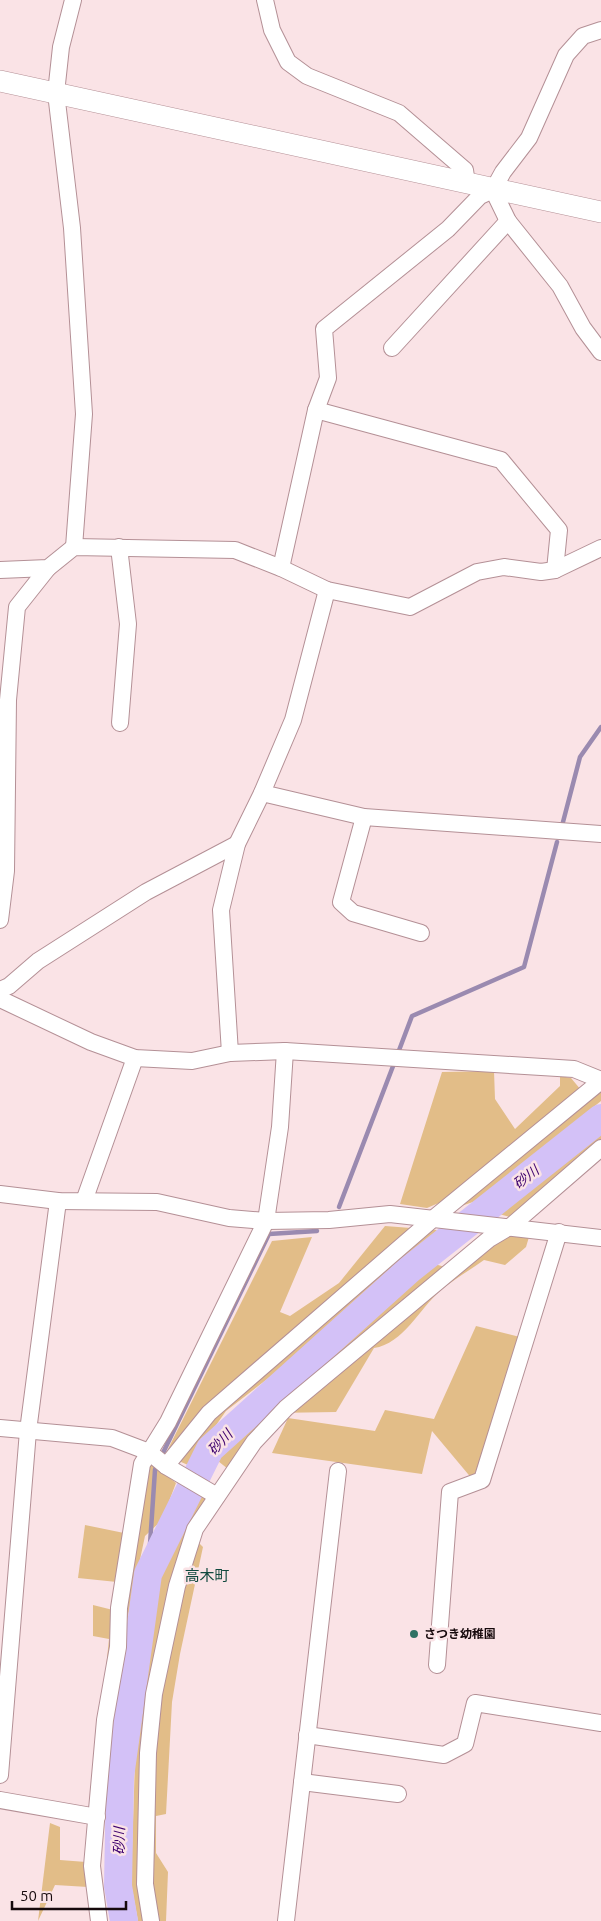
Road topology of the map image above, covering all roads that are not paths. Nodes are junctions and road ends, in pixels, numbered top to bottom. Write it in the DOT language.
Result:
graph roads {
  1 [pos="74,0"];
  2 [pos="265,0"];
  3 [pos="601,30"];
  4 [pos="0,81"];
  5 [pos="56,93"];
  6 [pos="467,184"];
  7 [pos="492,190"];
  8 [pos="601,212"];
  9 [pos="508,221"];
  10 [pos="392,348"];
  11 [pos="601,352"];
  12 [pos="316,410"];
  13 [pos="74,547"];
  14 [pos="119,547"];
  15 [pos="601,548"];
  16 [pos="48,568"];
  17 [pos="281,568"];
  18 [pos="0,570"];
  19 [pos="555,570"];
  20 [pos="327,590"];
  21 [pos="120,723"];
  22 [pos="262,793"];
  23 [pos="364,817"];
  24 [pos="601,834"];
  25 [pos="237,844"];
  26 [pos="1,902"];
  27 [pos="0,920"];
  28 [pos="421,933"];
  29 [pos="0,990"];
  30 [pos="0,999"];
  31 [pos="285,1051"];
  32 [pos="230,1053"];
  33 [pos="135,1058"];
  34 [pos="601,1080"];
  35 [pos="601,1148"];
  36 [pos="0,1194"];
  37 [pos="58,1201"];
  38 [pos="84,1201"];
  39 [pos="434,1218"];
  40 [pos="266,1222"];
  41 [pos="511,1226"];
  42 [pos="559,1232"];
  43 [pos="601,1238"];
  44 [pos="0,1428"];
  45 [pos="28,1431"];
  46 [pos="149,1452"];
  47 [pos="166,1466"];
  48 [pos="338,1471"];
  49 [pos="217,1496"];
  50 [pos="437,1665"];
  51 [pos="601,1723"];
  52 [pos="307,1735"];
  53 [pos="0,1775"];
  54 [pos="302,1782"];
  55 [pos="398,1794"];
  56 [pos="0,1800"];
  57 [pos="97,1817"];
  58 [pos="99,1921"];
  59 [pos="151,1921"];
  60 [pos="286,1921"];
  1 -- 5 [label="street"];
  2 -- 6 [label="street"];
  3 -- 7 [label="street"];
  4 -- 5 [label="street"];
  5 -- 6 [label="street"];
  5 -- 13 [label="street"];
  6 -- 7 [label="street"];
  7 -- 8 [label="street"];
  7 -- 9 [label="street"];
  7 -- 12 [label="street"];
  9 -- 10 [label="street"];
  9 -- 11 [label="street"];
  12 -- 17 [label="street"];
  12 -- 19 [label="street"];
  13 -- 14 [label="street"];
  13 -- 16 [label="street"];
  14 -- 17 [label="street"];
  14 -- 21 [label="street"];
  15 -- 19 [label="street"];
  16 -- 18 [label="street"];
  16 -- 26 [label="street"];
  17 -- 20 [label="street"];
  19 -- 20 [label="street"];
  20 -- 22 [label="street"];
  22 -- 23 [label="street"];
  22 -- 25 [label="street"];
  23 -- 24 [label="street"];
  23 -- 28 [label="street"];
  25 -- 29 [label="street"];
  25 -- 32 [label="street"];
  26 -- 27 [label="street"];
  30 -- 33 [label="street"];
  31 -- 32 [label="street"];
  31 -- 34 [label="street"];
  31 -- 40 [label="street"];
  32 -- 33 [label="street"];
  33 -- 38 [label="street"];
  34 -- 39 [label="street"];
  35 -- 41 [label="street"];
  36 -- 37 [label="street"];
  37 -- 38 [label="street"];
  37 -- 45 [label="street"];
  38 -- 40 [label="street"];
  39 -- 40 [label="street"];
  39 -- 41 [label="street"];
  39 -- 47 [label="street"];
  40 -- 46 [label="street"];
  41 -- 42 [label="street"];
  41 -- 49 [label="street"];
  42 -- 43 [label="street"];
  42 -- 50 [label="street"];
  44 -- 45 [label="street"];
  45 -- 46 [label="street"];
  45 -- 53 [label="street"];
  46 -- 47 [label="street"];
  46 -- 57 [label="street"];
  47 -- 49 [label="street"];
  48 -- 52 [label="street"];
  49 -- 59 [label="street"];
  51 -- 52 [label="street"];
  52 -- 54 [label="street"];
  54 -- 55 [label="street"];
  54 -- 60 [label="street"];
  56 -- 57 [label="street"];
  57 -- 58 [label="street"];
}
